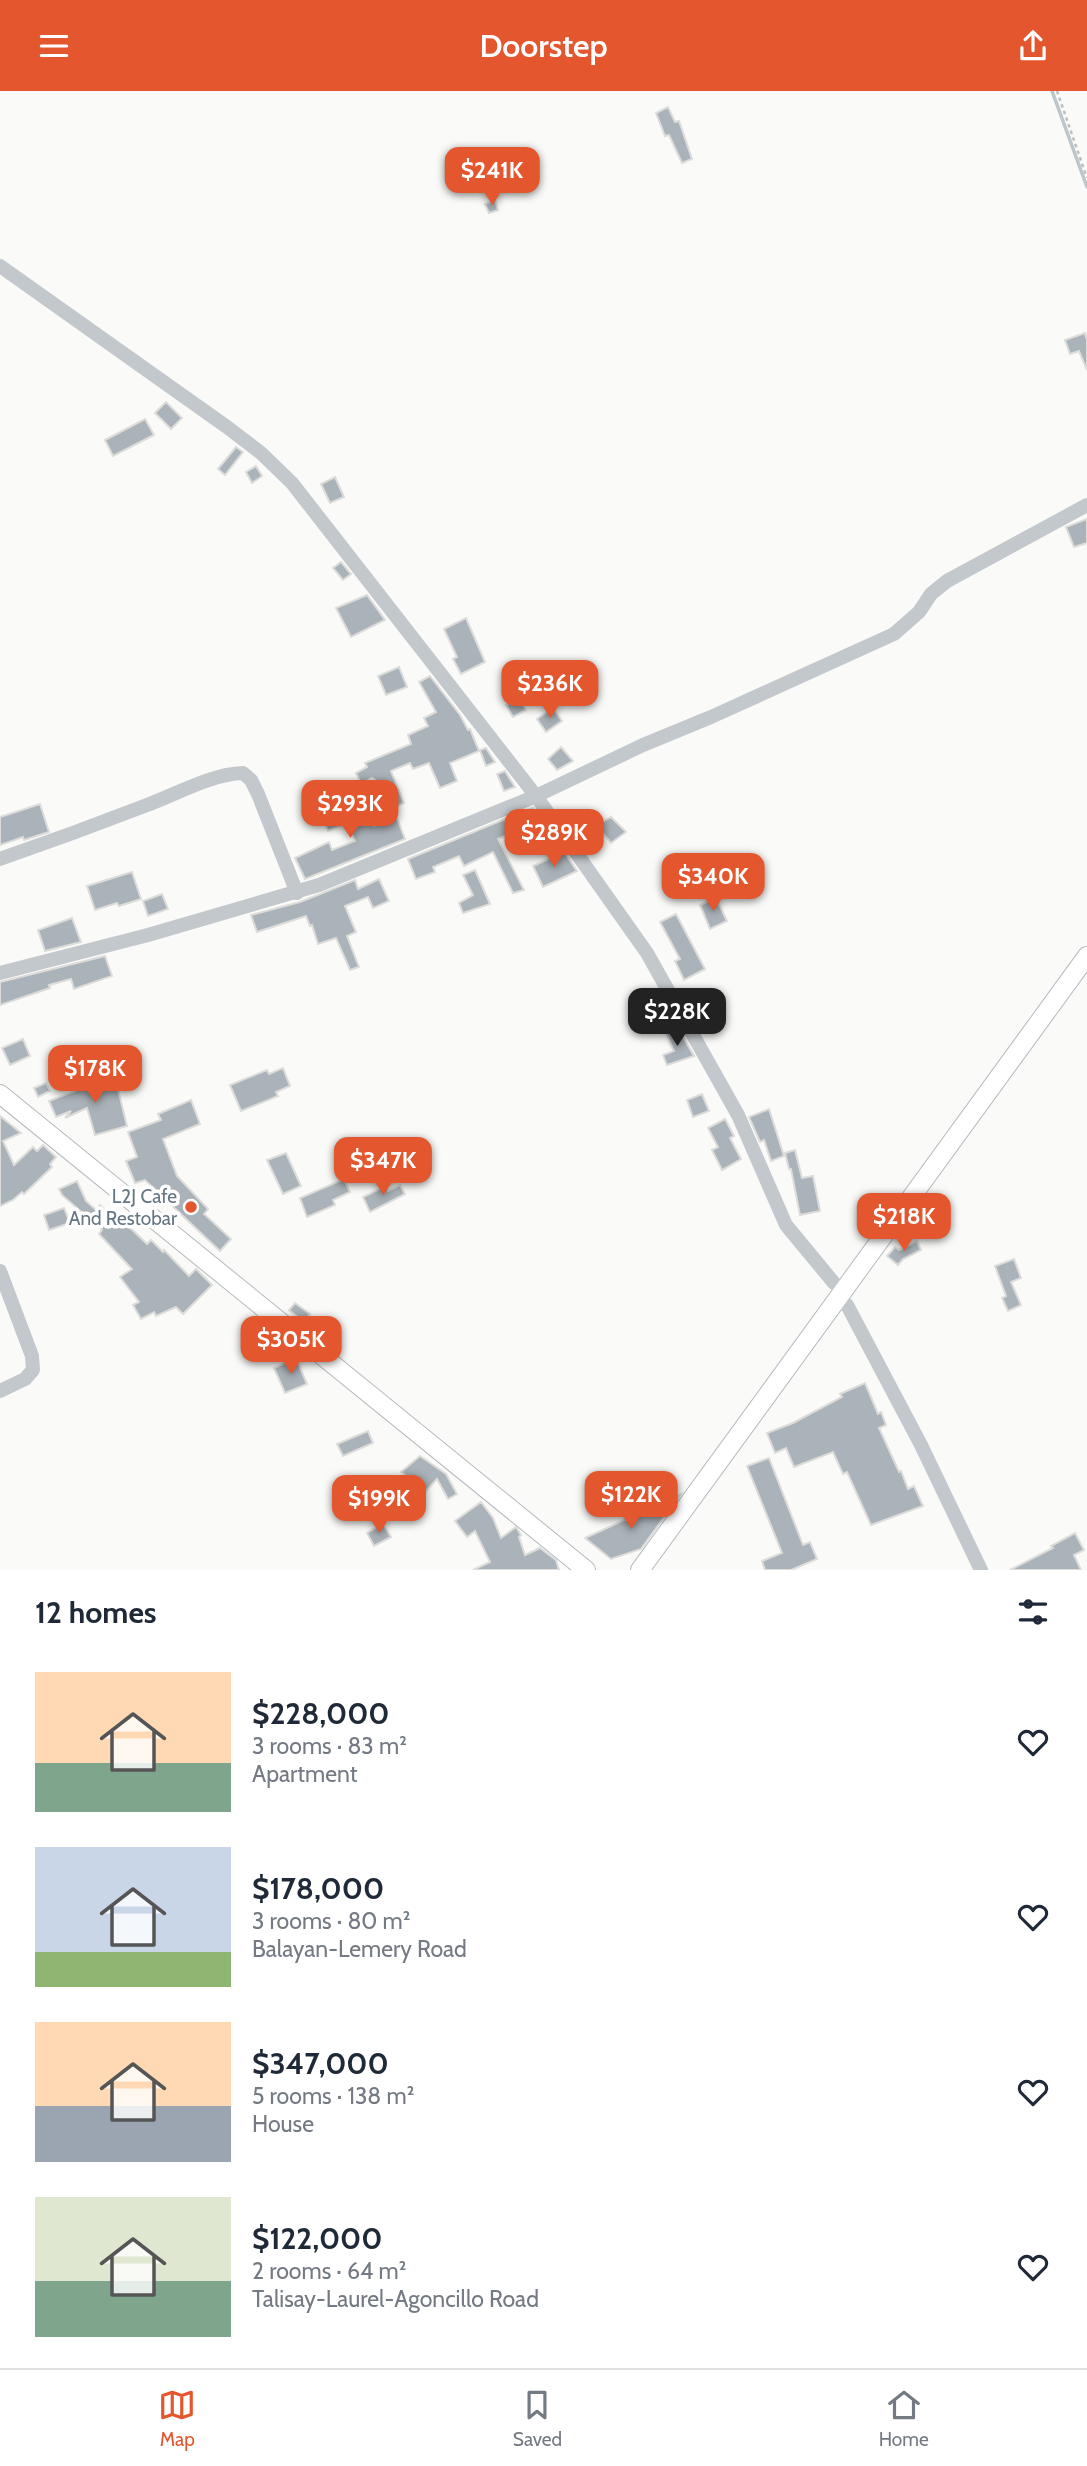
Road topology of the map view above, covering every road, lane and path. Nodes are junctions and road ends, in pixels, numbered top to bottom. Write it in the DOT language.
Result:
graph roads {
  1 [pos="1056,91"];
  2 [pos="1087,178"];
  3 [pos="0,266"];
  4 [pos="1087,505"];
  5 [pos="536,796"];
  6 [pos="0,859"];
  7 [pos="297,893"];
  8 [pos="1087,956"];
  9 [pos="0,973"];
  10 [pos="0,1094"];
  11 [pos="0,1271"];
  12 [pos="834,1283"];
  13 [pos="847,1305"];
  14 [pos="0,1391"];
  15 [pos="586,1570"];
  16 [pos="640,1570"];
  17 [pos="981,1570"];
  1 -- 2 [label="path"];
  3 -- 5 [label="street"];
  4 -- 5 [label="street"];
  5 -- 7 [label="street"];
  5 -- 12 [label="street"];
  6 -- 7 [label="street"];
  7 -- 9 [label="street"];
  8 -- 16 [label="main road"];
  10 -- 15 [label="main road"];
  11 -- 14 [label="street"];
  13 -- 17 [label="street"];
}
